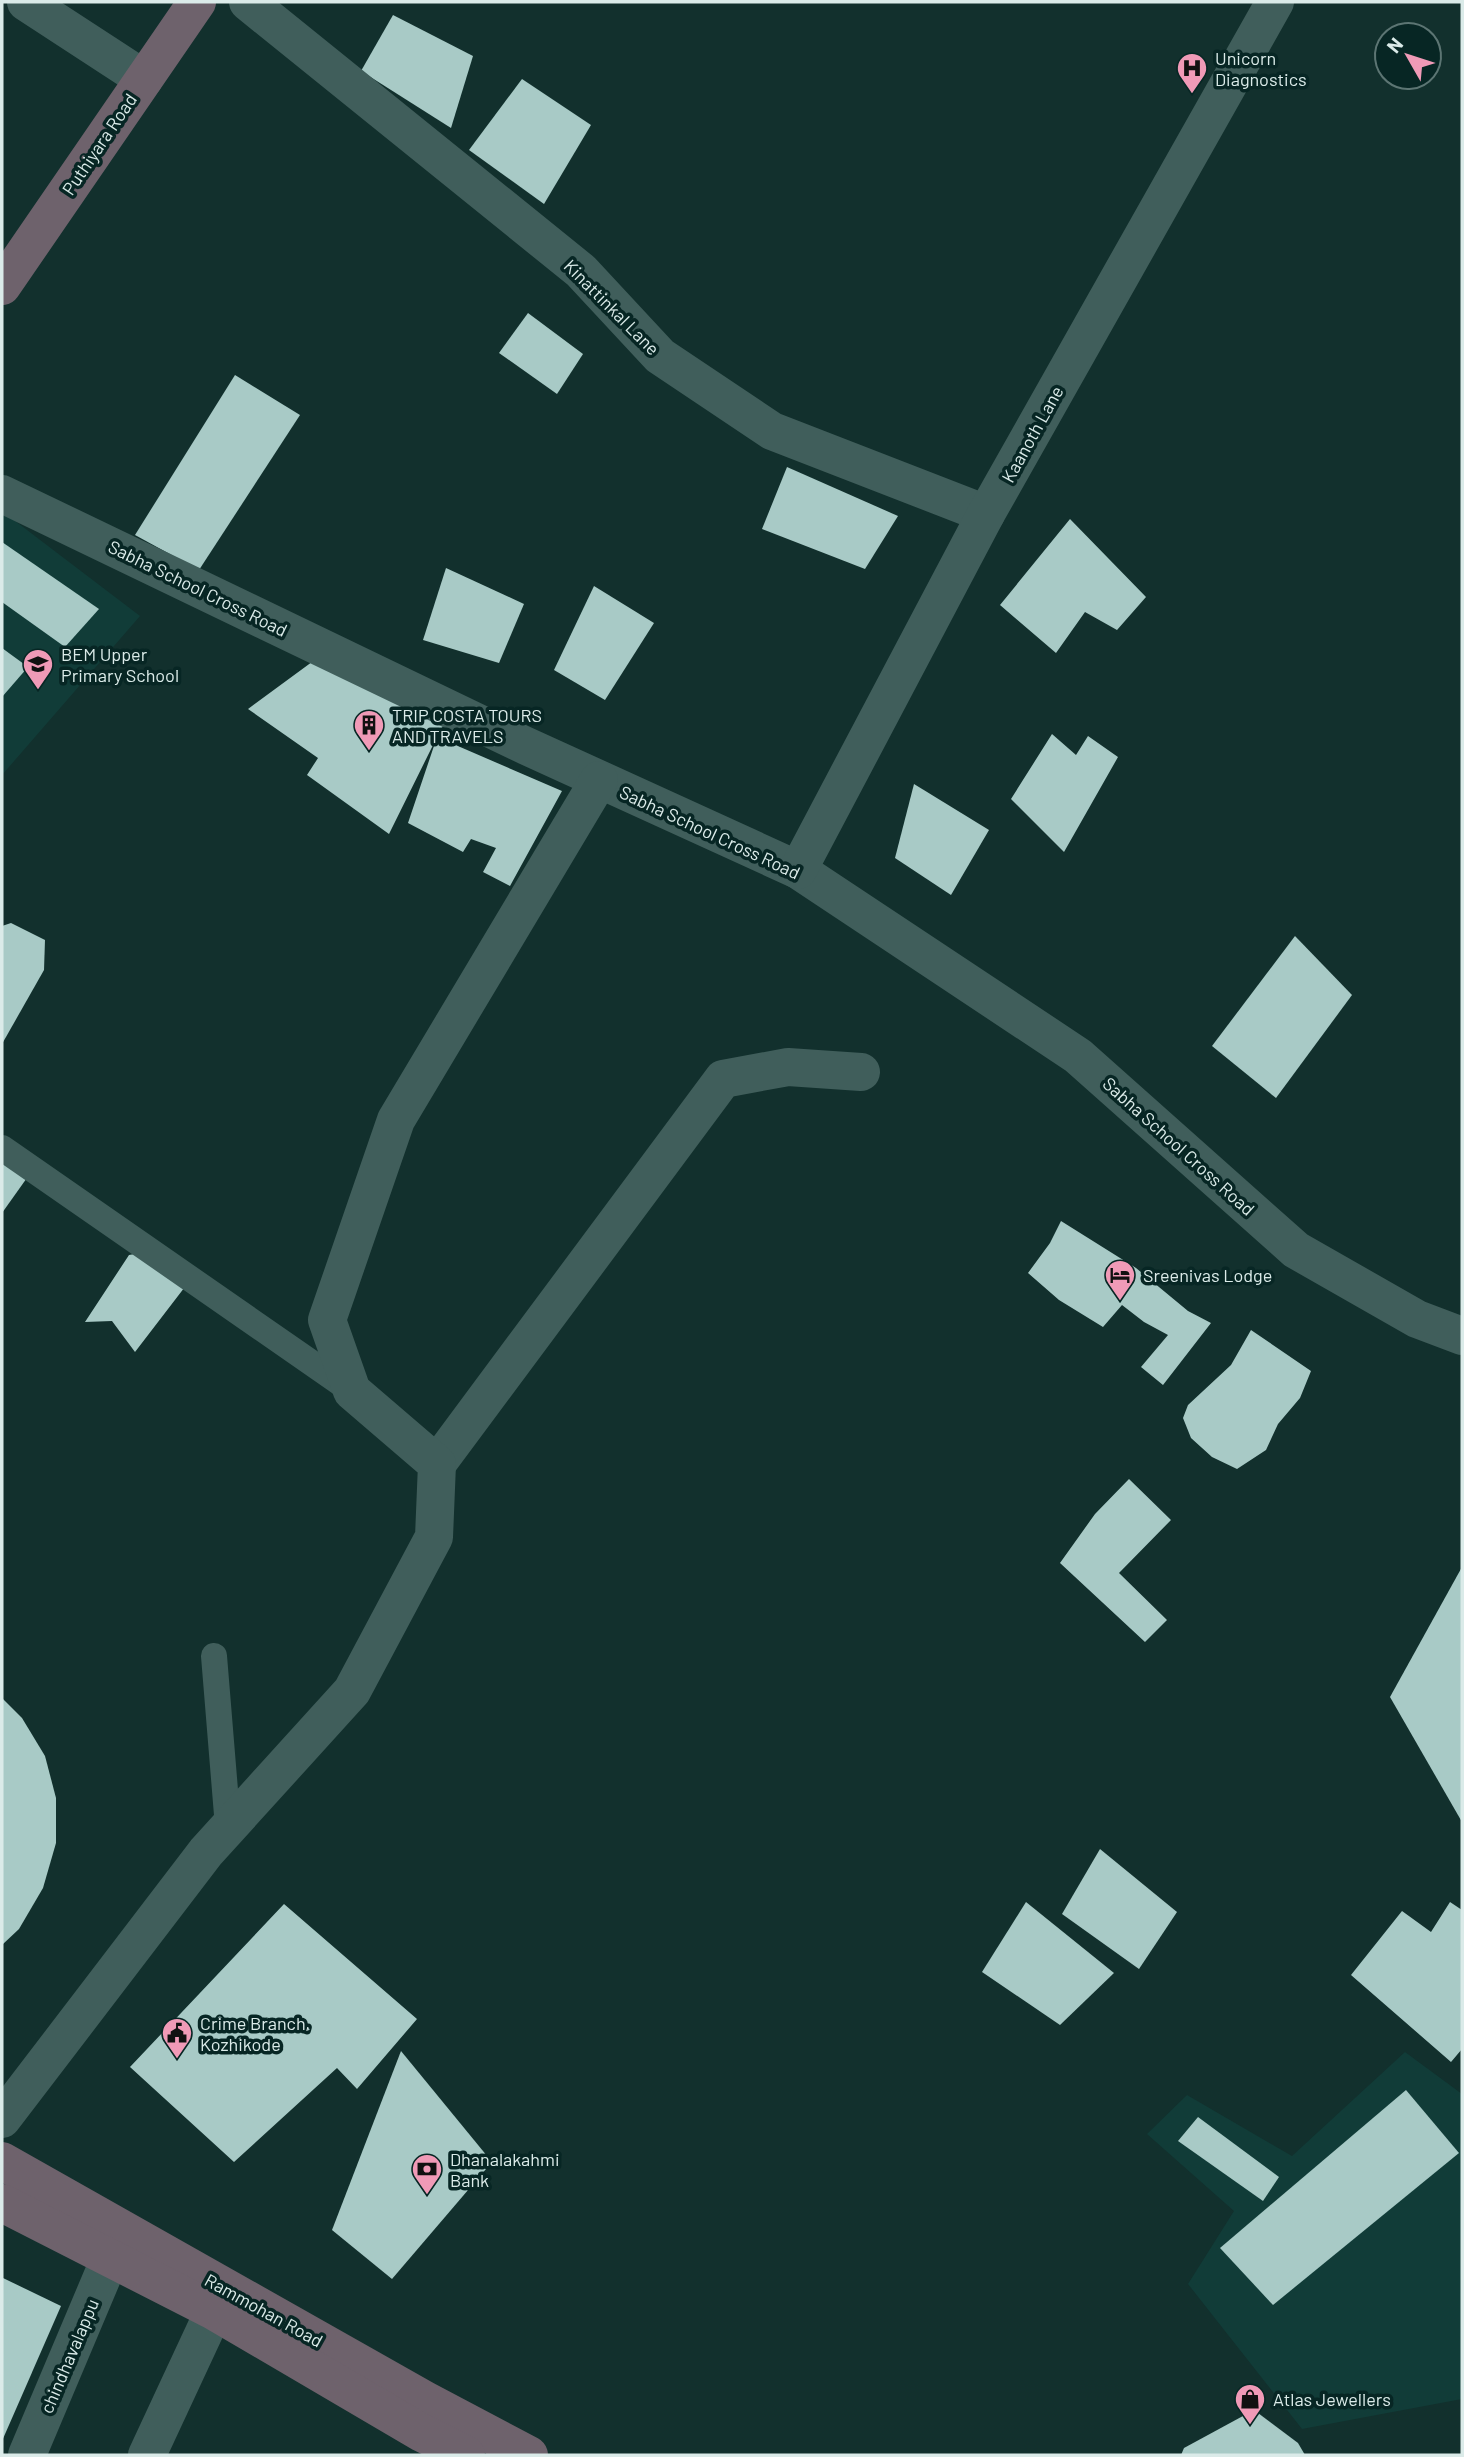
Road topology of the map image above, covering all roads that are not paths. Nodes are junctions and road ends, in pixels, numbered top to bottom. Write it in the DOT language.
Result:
graph roads {
  1 [pos="26,2"];
  2 [pos="197,2"];
  3 [pos="247,2"];
  4 [pos="1275,2"];
  5 [pos="144,79"];
  6 [pos="2,286"];
  7 [pos="2,494"];
  8 [pos="986,514"];
  9 [pos="599,780"];
  10 [pos="798,870"];
  11 [pos="861,1072"];
  12 [pos="2,1148"];
  13 [pos="1462,1336"];
  14 [pos="352,1391"];
  15 [pos="437,1464"];
  16 [pos="214,1656"];
  17 [pos="228,1827"];
  18 [pos="2,2119"];
  19 [pos="2,2161"];
  20 [pos="5,2211"];
  21 [pos="111,2256"];
  22 [pos="214,2311"];
  23 [pos="27,2455"];
  24 [pos="147,2455"];
  25 [pos="466,2455"];
  26 [pos="529,2455"];
  1 -- 5 [label="street"];
  2 -- 5 [label="main road, Puthiyara Road"];
  3 -- 8 [label="street, Kinattinkal Lane"];
  4 -- 8 [label="street, Kaanoth Lane"];
  5 -- 6 [label="main road, Puthiyara Road"];
  7 -- 9 [label="street, Sabha School Cross Road"];
  8 -- 10 [label="street, Kaanoth Lane"];
  9 -- 10 [label="street, Sabha School Cross Road"];
  9 -- 14 [label="street"];
  10 -- 13 [label="street, Sabha School Cross Road"];
  11 -- 15 [label="street"];
  12 -- 14 [label="lane"];
  14 -- 15 [label="street"];
  15 -- 17 [label="street"];
  16 -- 17 [label="lane"];
  17 -- 18 [label="street"];
  19 -- 26 [label="main road, Rammohan Road"];
  20 -- 21 [label="main road, Rammohan Road"];
  21 -- 22 [label="main road, Rammohan Road"];
  21 -- 23 [label="street, chindhavalappu"];
  22 -- 24 [label="street"];
  22 -- 25 [label="main road, Rammohan Road"];
}
